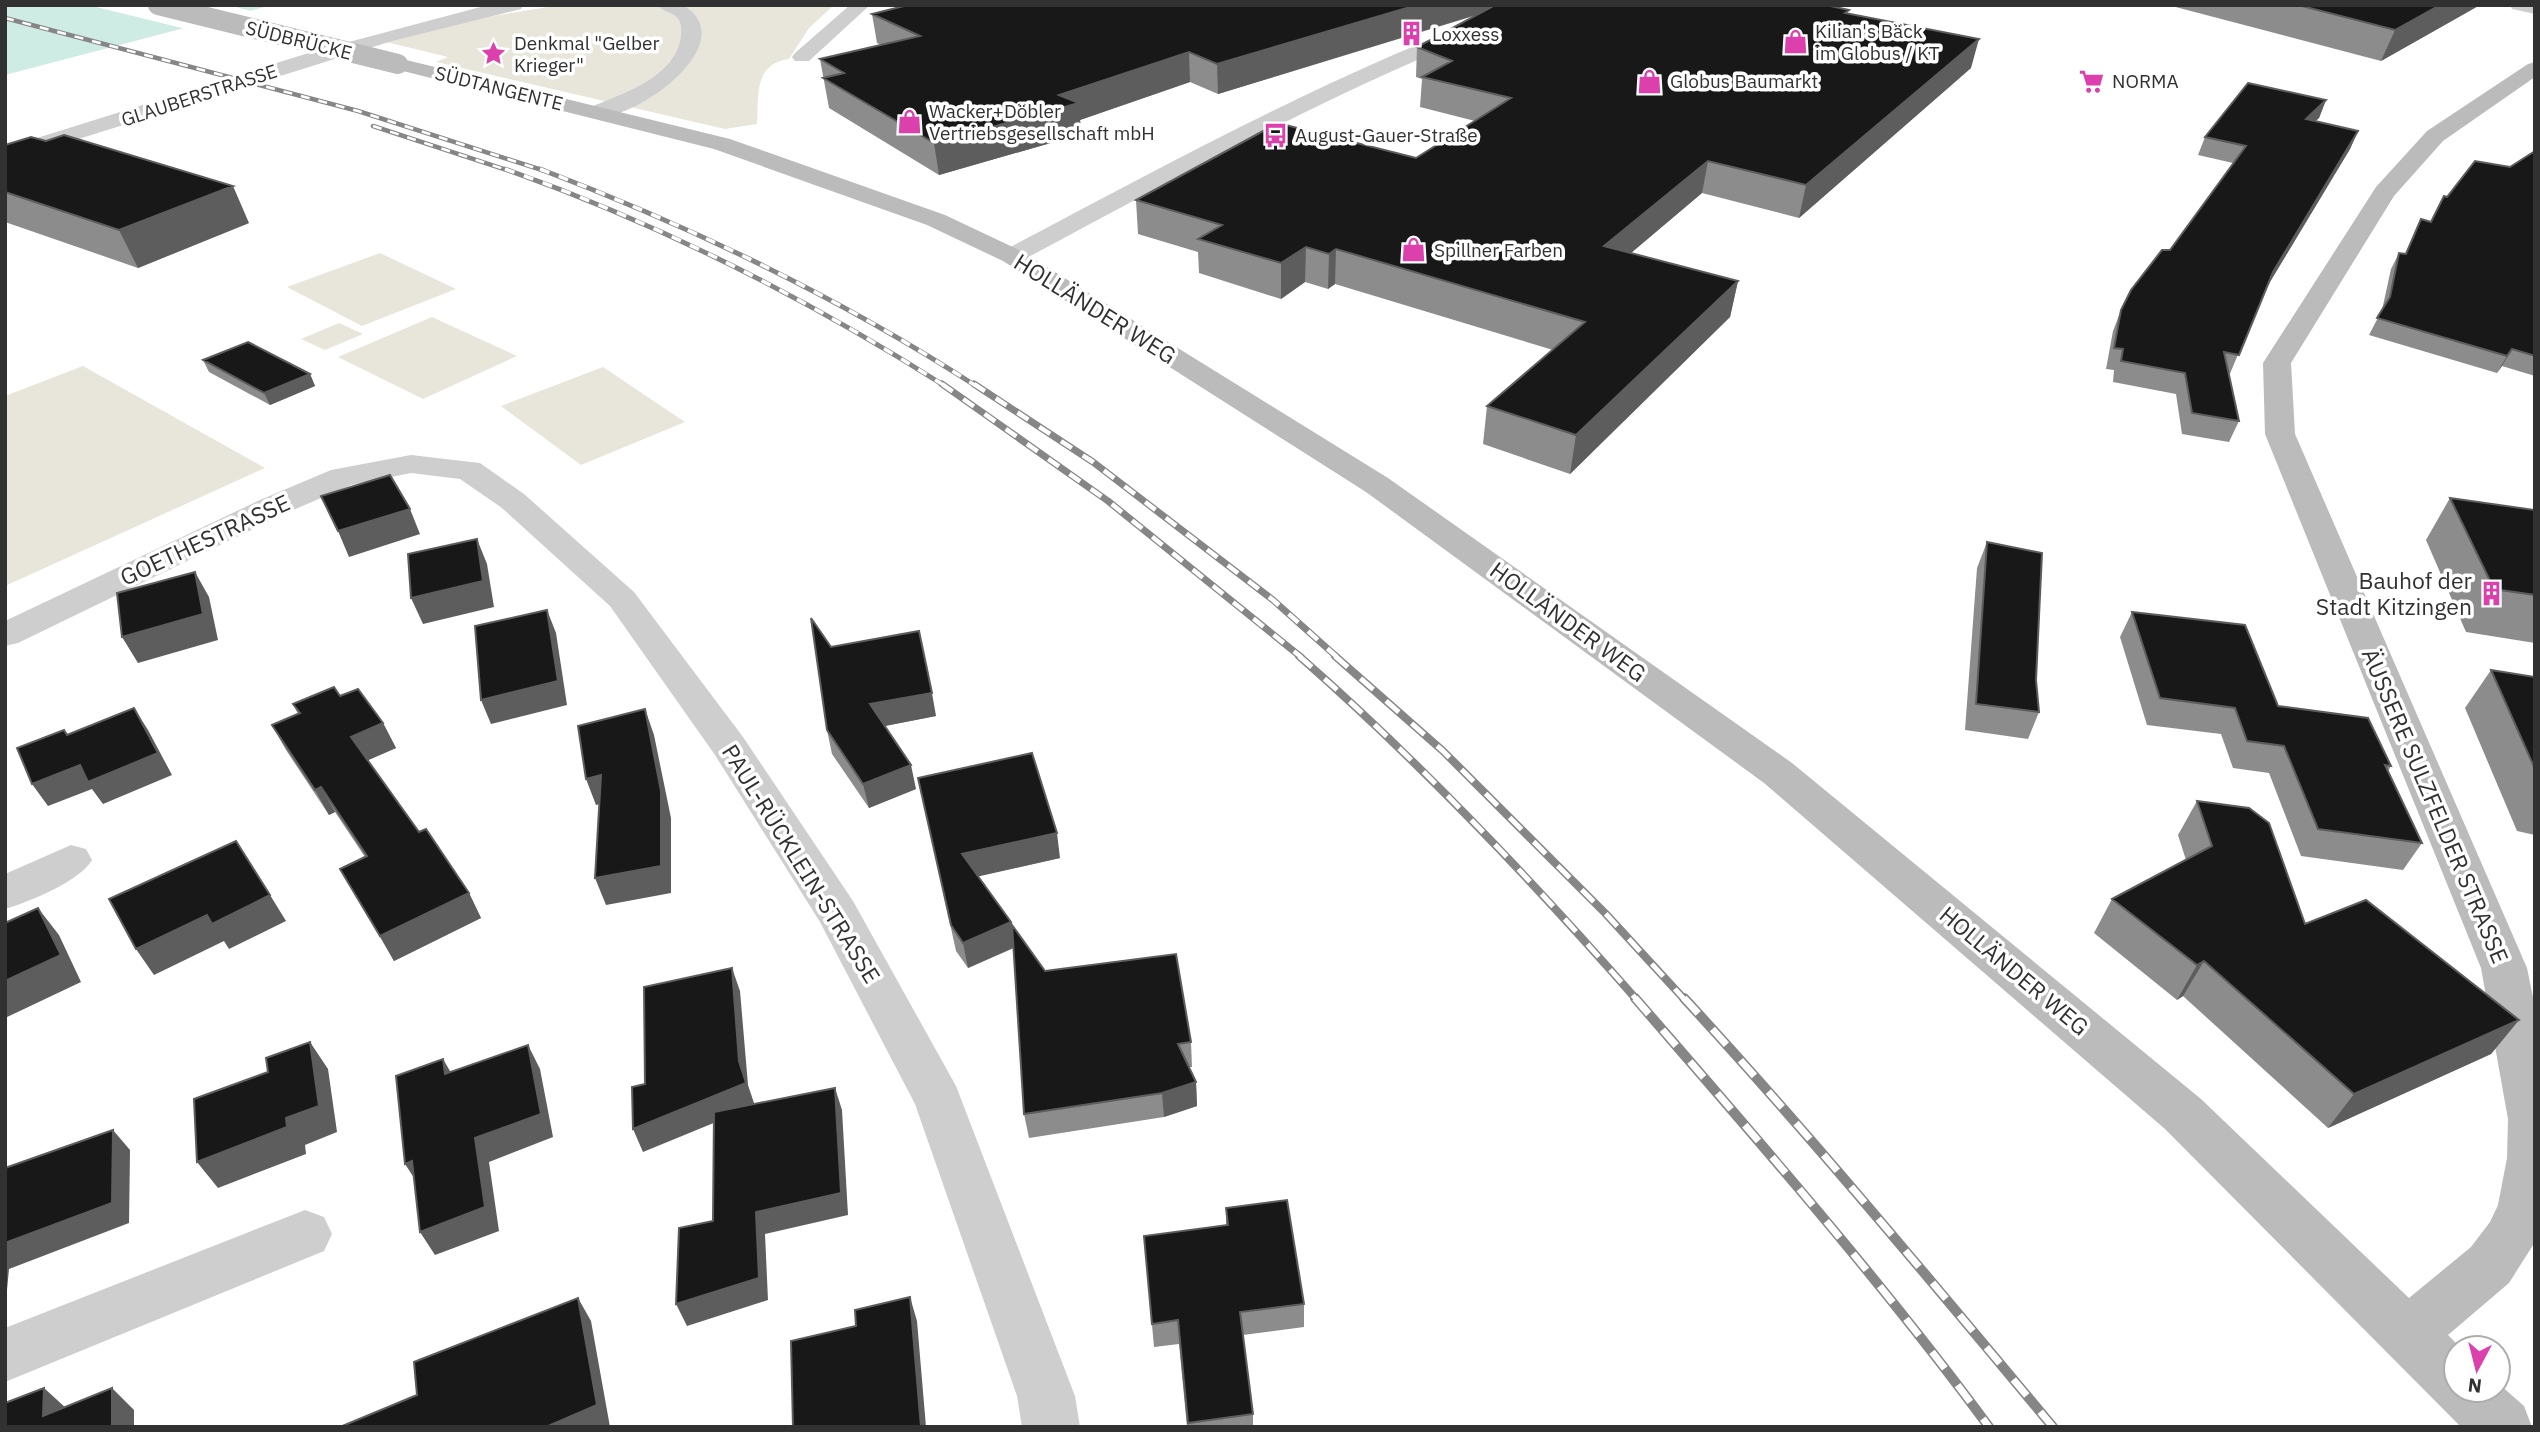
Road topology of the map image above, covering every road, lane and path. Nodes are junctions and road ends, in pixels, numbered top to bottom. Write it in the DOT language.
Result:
graph roads {
  1 [pos="158,5"];
  2 [pos="514,5"];
  3 [pos="666,5"];
  4 [pos="861,5"];
  5 [pos="1536,5"];
  6 [pos="2519,5"];
  7 [pos="2535,8"];
  8 [pos="802,57"];
  9 [pos="398,64"];
  10 [pos="2535,68"];
  11 [pos="599,112"];
  12 [pos="5,155"];
  13 [pos="1012,256"];
  14 [pos="411,464"];
  15 [pos="5,635"];
  16 [pos="71,860"];
  17 [pos="5,892"];
  18 [pos="2534,1119"];
  19 [pos="305,1234"];
  20 [pos="2407,1335"];
  21 [pos="5,1354"];
  22 [pos="2442,1369"];
  23 [pos="2478,1404"];
  24 [pos="1051,1427"];
  25 [pos="2502,1427"];
  1 -- 9 [label="main road, SÜDBRÜCKE, bridge"];
  2 -- 12 [label="street, GLAUBERSTRASSE"];
  3 -- 11 [label="street"];
  4 -- 8 [label="street"];
  5 -- 13 [label="street"];
  6 -- 7 [label="street"];
  9 -- 11 [label="main road, SÜDTANGENTE"];
  10 -- 18 [label="main road, ÄUSSERE SULZFELDER STRASSE"];
  11 -- 13 [label="main road, HOLLÄNDER WEG"];
  13 -- 20 [label="main road, HOLLÄNDER WEG"];
  14 -- 15 [label="street, GOETHESTRASSE"];
  14 -- 24 [label="street, PAUL-RÜCKLEIN-STRASSE"];
  16 -- 17 [label="street"];
  18 -- 20 [label="main road, ÄUSSERE SULZFELDER STRASSE"];
  19 -- 21 [label="street"];
  20 -- 22 [label="main road"];
  23 -- 25 [label="main road"];
}
